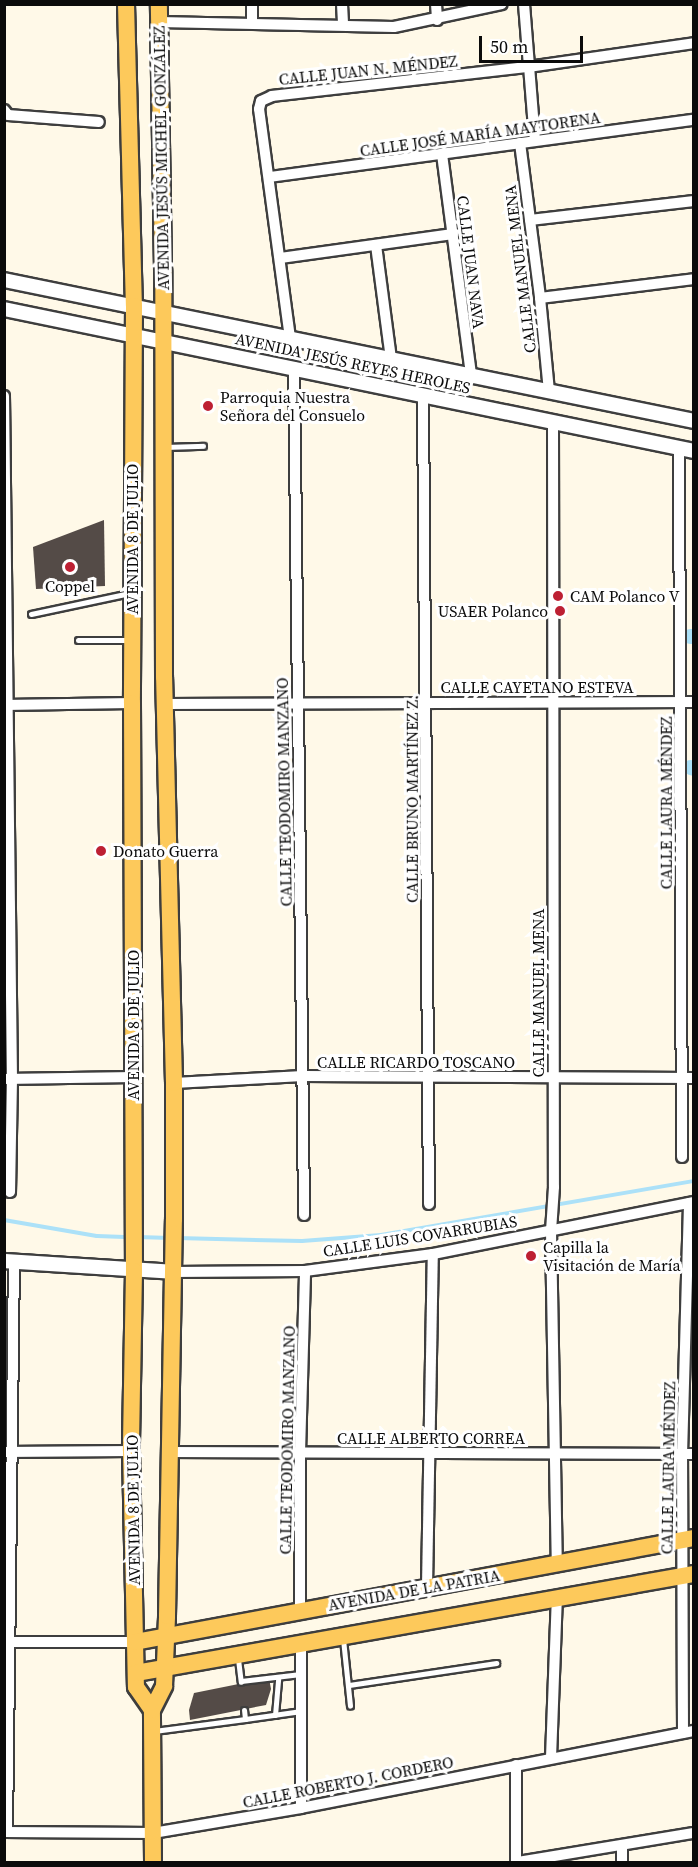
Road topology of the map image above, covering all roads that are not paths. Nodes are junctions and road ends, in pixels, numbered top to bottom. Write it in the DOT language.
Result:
graph roads {
  1 [pos="126,4"];
  2 [pos="159,4"];
  3 [pos="252,4"];
  4 [pos="342,4"];
  5 [pos="436,4"];
  6 [pos="502,4"];
  7 [pos="524,4"];
  8 [pos="437,20"];
  9 [pos="159,22"];
  10 [pos="252,23"];
  11 [pos="343,25"];
  12 [pos="693,43"];
  13 [pos="528,67"];
  14 [pos="4,110"];
  15 [pos="693,120"];
  16 [pos="99,122"];
  17 [pos="535,141"];
  18 [pos="520,143"];
  19 [pos="442,154"];
  20 [pos="270,177"];
  21 [pos="693,201"];
  22 [pos="530,220"];
  23 [pos="453,234"];
  24 [pos="376,245"];
  25 [pos="280,258"];
  26 [pos="693,279"];
  27 [pos="4,280"];
  28 [pos="540,298"];
  29 [pos="134,306"];
  30 [pos="4,309"];
  31 [pos="162,312"];
  32 [pos="134,334"];
  33 [pos="290,338"];
  34 [pos="162,340"];
  35 [pos="391,359"];
  36 [pos="294,367"];
  37 [pos="471,375"];
  38 [pos="549,391"];
  39 [pos="423,394"];
  40 [pos="4,396"];
  41 [pos="693,421"];
  42 [pos="553,422"];
  43 [pos="204,446"];
  44 [pos="162,447"];
  45 [pos="686,450"];
  46 [pos="132,593"];
  47 [pos="31,614"];
  48 [pos="78,640"];
  49 [pos="132,640"];
  50 [pos="553,702"];
  51 [pos="681,702"];
  52 [pos="693,702"];
  53 [pos="132,703"];
  54 [pos="298,703"];
  55 [pos="426,703"];
  56 [pos="165,704"];
  57 [pos="6,705"];
  58 [pos="303,1076"];
  59 [pos="134,1077"];
  60 [pos="554,1077"];
  61 [pos="8,1078"];
  62 [pos="429,1078"];
  63 [pos="688,1078"];
  64 [pos="174,1083"];
  65 [pos="682,1157"];
  66 [pos="10,1191"];
  67 [pos="691,1202"];
  68 [pos="429,1204"];
  69 [pos="304,1215"];
  70 [pos="551,1228"];
  71 [pos="433,1254"];
  72 [pos="9,1262"];
  73 [pos="134,1271"];
  74 [pos="305,1271"];
  75 [pos="173,1272"];
  76 [pos="131,1451"];
  77 [pos="8,1452"];
  78 [pos="168,1452"];
  79 [pos="300,1452"];
  80 [pos="427,1453"];
  81 [pos="556,1454"];
  82 [pos="688,1454"];
  83 [pos="688,1539"];
  84 [pos="556,1563"];
  85 [pos="688,1575"];
  86 [pos="427,1587"];
  87 [pos="557,1598"];
  88 [pos="300,1611"];
  89 [pos="166,1636"];
  90 [pos="343,1638"];
  91 [pos="6,1642"];
  92 [pos="135,1642"];
  93 [pos="301,1646"];
  94 [pos="238,1656"];
  95 [pos="496,1663"];
  96 [pos="164,1667"];
  97 [pos="136,1673"];
  98 [pos="301,1674"];
  99 [pos="278,1677"];
  100 [pos="349,1685"];
  101 [pos="350,1706"];
  102 [pos="152,1710"];
  103 [pos="244,1710"];
  104 [pos="301,1711"];
  105 [pos="275,1715"];
  106 [pos="245,1719"];
  107 [pos="152,1731"];
  108 [pos="688,1732"];
  109 [pos="552,1758"];
  110 [pos="516,1765"];
  111 [pos="301,1808"];
  112 [pos="6,1832"];
  113 [pos="153,1833"];
  114 [pos="693,1833"];
  115 [pos="622,1845"];
  116 [pos="153,1863"];
  117 [pos="517,1863"];
  118 [pos="622,1863"];
  1 -- 29 [label="main road, AVENIDA JESÚS MICHEL GONZÁLEZ"];
  2 -- 9 [label="main road, AVENIDA JESÚS MICHEL GONZÁLEZ"];
  3 -- 10 [label="street"];
  4 -- 11 [label="street"];
  5 -- 8 [label="street"];
  6 -- 8 [label="street"];
  7 -- 13 [label="street"];
  8 -- 11 [label="street"];
  9 -- 10 [label="street"];
  9 -- 31 [label="main road, AVENIDA JESÚS MICHEL GONZÁLEZ"];
  10 -- 11 [label="street"];
  12 -- 13 [label="street, CALLE JUAN N. MÉNDEZ"];
  13 -- 17 [label="street"];
  13 -- 20 [label="street, CALLE JUAN N. MÉNDEZ"];
  14 -- 16 [label="street"];
  15 -- 17 [label="street, CALLE JOSÉ MARÍA MAYTORENA"];
  17 -- 18 [label="street, CALLE JOSÉ MARÍA MAYTORENA"];
  18 -- 19 [label="street, CALLE JOSÉ MARÍA MAYTORENA"];
  18 -- 22 [label="street, CALLE MANUEL MENA"];
  19 -- 20 [label="street, CALLE JOSÉ MARÍA MAYTORENA"];
  19 -- 23 [label="street, CALLE JUAN NAVA"];
  20 -- 25 [label="street"];
  21 -- 22 [label="street"];
  22 -- 28 [label="street, CALLE MANUEL MENA"];
  23 -- 24 [label="street"];
  23 -- 37 [label="street, CALLE JUAN NAVA"];
  24 -- 25 [label="street"];
  24 -- 35 [label="street"];
  25 -- 33 [label="street"];
  26 -- 28 [label="street"];
  27 -- 29 [label="street, AVENIDA JESÚS REYES HEROLES"];
  28 -- 38 [label="street, CALLE MANUEL MENA"];
  29 -- 31 [label="street, AVENIDA JESÚS REYES HEROLES"];
  29 -- 32 [label="main road, AVENIDA JESÚS MICHEL GONZÁLEZ"];
  30 -- 32 [label="street, AVENIDA JESÚS REYES HEROLES"];
  31 -- 33 [label="street, AVENIDA JESÚS REYES HEROLES"];
  31 -- 34 [label="main road, AVENIDA JESÚS MICHEL GONZÁLEZ"];
  32 -- 34 [label="street, AVENIDA JESÚS REYES HEROLES"];
  32 -- 46 [label="main road, AVENIDA 8 DE JULIO"];
  33 -- 35 [label="street, AVENIDA JESÚS REYES HEROLES"];
  34 -- 36 [label="street, AVENIDA JESÚS REYES HEROLES"];
  34 -- 44 [label="main road, AVENIDA 8 DE JULIO"];
  35 -- 37 [label="street, AVENIDA JESÚS REYES HEROLES"];
  36 -- 39 [label="street, AVENIDA JESÚS REYES HEROLES"];
  36 -- 54 [label="street, CALLE TEODOMIRO MANZANO"];
  37 -- 38 [label="street, AVENIDA JESÚS REYES HEROLES"];
  38 -- 41 [label="street, AVENIDA JESÚS REYES HEROLES"];
  39 -- 42 [label="street, AVENIDA JESÚS REYES HEROLES"];
  39 -- 55 [label="street, CALLE BRUNO MARTÍNEZ Z."];
  40 -- 57 [label="street"];
  42 -- 45 [label="street, AVENIDA JESÚS REYES HEROLES"];
  42 -- 50 [label="street, CALLE MANUEL MENA"];
  43 -- 44 [label="lane"];
  44 -- 56 [label="main road, AVENIDA 8 DE JULIO"];
  45 -- 51 [label="street, CALLE LAURA MÉNDEZ"];
  46 -- 47 [label="lane"];
  46 -- 49 [label="main road, AVENIDA 8 DE JULIO"];
  48 -- 49 [label="lane"];
  49 -- 53 [label="main road, AVENIDA 8 DE JULIO"];
  50 -- 51 [label="street, CALLE CAYETANO ESTEVA"];
  50 -- 55 [label="street, CALLE CAYETANO ESTEVA"];
  50 -- 60 [label="street, CALLE MANUEL MENA"];
  51 -- 52 [label="street, CALLE CAYETANO ESTEVA"];
  51 -- 63 [label="street, CALLE LAURA MÉNDEZ"];
  53 -- 57 [label="street"];
  53 -- 59 [label="main road, AVENIDA 8 DE JULIO"];
  54 -- 55 [label="street, CALLE CAYETANO ESTEVA"];
  54 -- 56 [label="street, CALLE CAYETANO ESTEVA"];
  54 -- 58 [label="street, CALLE TEODOMIRO MANZANO"];
  55 -- 62 [label="street, CALLE BRUNO MARTÍNEZ Z."];
  56 -- 64 [label="main road, AVENIDA 8 DE JULIO"];
  57 -- 61 [label="street"];
  58 -- 62 [label="street, CALLE RICARDO TOSCANO"];
  58 -- 64 [label="street, CALLE RICARDO TOSCANO"];
  58 -- 69 [label="street, CALLE TEODOMIRO MANZANO"];
  59 -- 61 [label="street"];
  59 -- 73 [label="main road, AVENIDA 8 DE JULIO"];
  60 -- 62 [label="street, CALLE RICARDO TOSCANO"];
  60 -- 63 [label="street, CALLE RICARDO TOSCANO"];
  60 -- 70 [label="street, CALLE MANUEL MENA"];
  61 -- 66 [label="street"];
  62 -- 68 [label="street, CALLE BRUNO MARTÍNEZ Z."];
  63 -- 65 [label="street, CALLE LAURA MÉNDEZ"];
  64 -- 75 [label="main road, AVENIDA 8 DE JULIO"];
  67 -- 70 [label="street, CALLE LUIS COVARRUBIAS"];
  67 -- 82 [label="street, CALLE LAURA MÉNDEZ"];
  70 -- 71 [label="street, CALLE LUIS COVARRUBIAS"];
  70 -- 81 [label="street, CALLE MANUEL MENA"];
  71 -- 74 [label="street, CALLE LUIS COVARRUBIAS"];
  71 -- 80 [label="street"];
  72 -- 73 [label="street, CALLE LUIS COVARRUBIAS"];
  72 -- 77 [label="street"];
  73 -- 75 [label="street, CALLE LUIS COVARRUBIAS"];
  73 -- 76 [label="main road, AVENIDA 8 DE JULIO"];
  74 -- 75 [label="street, CALLE LUIS COVARRUBIAS"];
  74 -- 79 [label="street, CALLE TEODOMIRO MANZANO"];
  75 -- 78 [label="main road, AVENIDA 8 DE JULIO"];
  76 -- 77 [label="street"];
  76 -- 92 [label="main road, AVENIDA 8 DE JULIO"];
  77 -- 91 [label="street"];
  78 -- 79 [label="street, CALLE ALBERTO CORREA"];
  78 -- 89 [label="main road, AVENIDA 8 DE JULIO"];
  79 -- 80 [label="street, CALLE ALBERTO CORREA"];
  79 -- 88 [label="street, CALLE TEODOMIRO MANZANO"];
  80 -- 81 [label="street, CALLE ALBERTO CORREA"];
  80 -- 86 [label="street"];
  81 -- 82 [label="street, CALLE ALBERTO CORREA"];
  81 -- 84 [label="street, CALLE MANUEL MENA"];
  82 -- 83 [label="street, CALLE LAURA MÉNDEZ"];
  83 -- 84 [label="main road, AVENIDA DE LA PATRIA"];
  83 -- 85 [label="street, CALLE LAURA MÉNDEZ"];
  84 -- 86 [label="main road, AVENIDA DE LA PATRIA"];
  85 -- 87 [label="main road, AVENIDA DE LA PATRIA"];
  85 -- 108 [label="street, CALLE LAURA MÉNDEZ"];
  86 -- 88 [label="main road, AVENIDA DE LA PATRIA"];
  87 -- 90 [label="main road, AVENIDA DE LA PATRIA"];
  87 -- 109 [label="street"];
  88 -- 89 [label="main road, AVENIDA DE LA PATRIA"];
  89 -- 92 [label="main road, AVENIDA DE LA PATRIA"];
  89 -- 96 [label="main road, AVENIDA 8 DE JULIO"];
  90 -- 93 [label="main road, AVENIDA DE LA PATRIA"];
  90 -- 100 [label="lane"];
  91 -- 92 [label="street"];
  91 -- 112 [label="street"];
  92 -- 97 [label="main road, AVENIDA 8 DE JULIO"];
  93 -- 94 [label="main road, AVENIDA DE LA PATRIA"];
  93 -- 98 [label="street"];
  94 -- 96 [label="main road, AVENIDA DE LA PATRIA"];
  94 -- 99 [label="lane"];
  95 -- 100 [label="lane"];
  96 -- 97 [label="main road, AVENIDA DE LA PATRIA"];
  96 -- 102 [label="main road, AVENIDA 8 DE JULIO"];
  97 -- 102 [label="main road, AVENIDA 8 DE JULIO"];
  98 -- 99 [label="lane"];
  98 -- 104 [label="street"];
  99 -- 105 [label="lane"];
  100 -- 101 [label="lane"];
  102 -- 107 [label="main road, AVENIDA 8 DE JULIO"];
  103 -- 106 [label="lane"];
  104 -- 105 [label="lane"];
  104 -- 111 [label="street"];
  105 -- 106 [label="lane"];
  106 -- 107 [label="lane"];
  107 -- 113 [label="main road, AVENIDA 8 DE JULIO"];
  108 -- 109 [label="street, CALLE ROBERTO J. CORDERO"];
  109 -- 110 [label="street, CALLE ROBERTO J. CORDERO"];
  110 -- 111 [label="street, CALLE ROBERTO J. CORDERO"];
  110 -- 117 [label="street"];
  111 -- 113 [label="street, CALLE ROBERTO J. CORDERO"];
  112 -- 113 [label="street, CALLE ROBERTO J. CORDERO"];
  113 -- 116 [label="main road, AVENIDA 8 DE JULIO"];
  114 -- 115 [label="street"];
  115 -- 117 [label="street"];
  115 -- 118 [label="street"];
}
